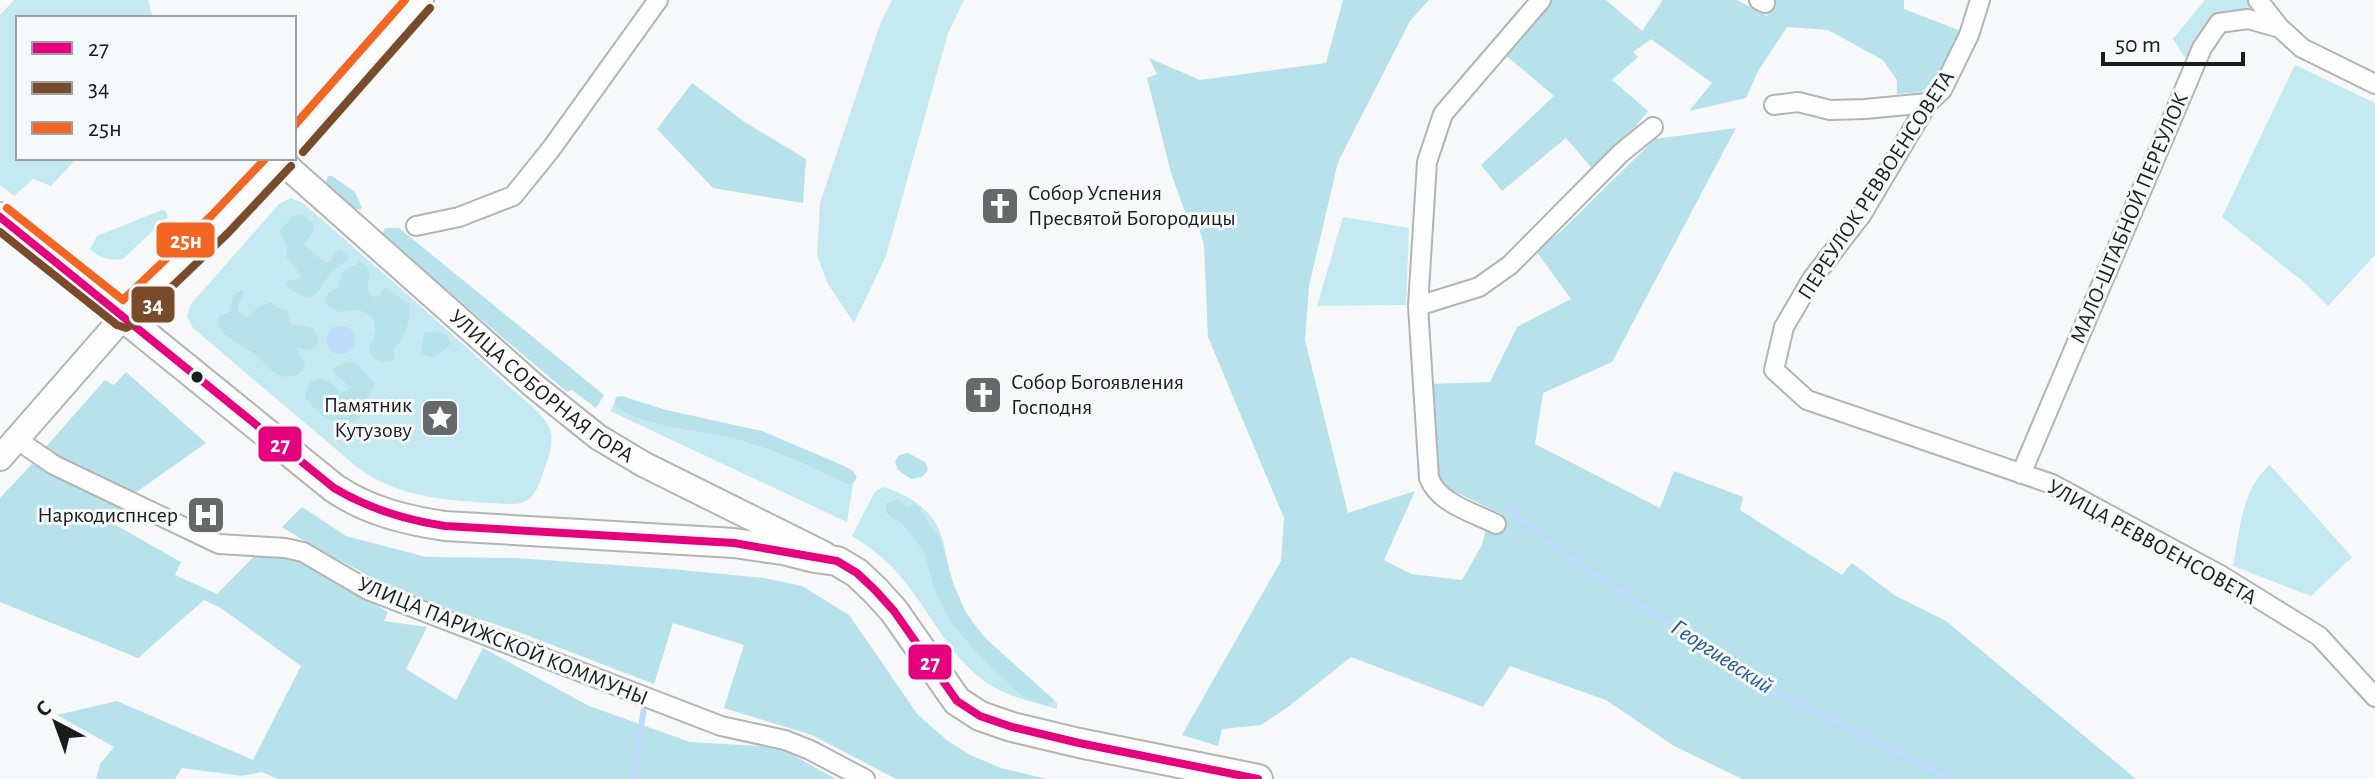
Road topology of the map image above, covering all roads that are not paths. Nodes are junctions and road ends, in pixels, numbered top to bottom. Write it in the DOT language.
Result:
graph roads {
  1 [pos="421,0"];
  2 [pos="658,0"];
  3 [pos="1541,0"];
  4 [pos="1980,0"];
  5 [pos="2258,0"];
  6 [pos="2280,28"];
  7 [pos="2375,84"];
  8 [pos="1928,103"];
  9 [pos="1774,105"];
  10 [pos="1653,127"];
  11 [pos="296,142"];
  12 [pos="279,160"];
  13 [pos="291,160"];
  14 [pos="0,217"];
  15 [pos="416,226"];
  16 [pos="1418,306"];
  17 [pos="124,316"];
  18 [pos="1774,370"];
  19 [pos="16,439"];
  20 [pos="0,458"];
  21 [pos="2021,474"];
  22 [pos="1496,524"];
  23 [pos="837,561"];
  24 [pos="2375,697"];
  25 [pos="865,779"];
  26 [pos="1258,779"];
  1 -- 11 [label="main road"];
  2 -- 15 [label="street"];
  3 -- 16 [label="street"];
  4 -- 8 [label="street, ПЕРЕУЛОК РЕВВОЕНСОВЕТА"];
  5 -- 6 [label="street"];
  6 -- 7 [label="street"];
  6 -- 21 [label="street, МАЛО-ШТАБНОЙ ПЕРЕУЛОК"];
  8 -- 9 [label="street"];
  8 -- 18 [label="street, ПЕРЕУЛОК РЕВВОЕНСОВЕТА"];
  10 -- 16 [label="street"];
  12 -- 17 [label="main road"];
  13 -- 23 [label="main road, УЛИЦА СОБОРНАЯ ГОРА"];
  14 -- 17 [label="main road"];
  16 -- 22 [label="street"];
  17 -- 19 [label="main road"];
  17 -- 23 [label="main road"];
  18 -- 21 [label="street, УЛИЦА РЕВВОЕНСОВЕТА"];
  19 -- 20 [label="main road"];
  19 -- 25 [label="street, УЛИЦА ПАРИЖСКОЙ КОММУНЫ"];
  21 -- 24 [label="street, УЛИЦА РЕВВОЕНСОВЕТА"];
  23 -- 26 [label="main road"];
}
